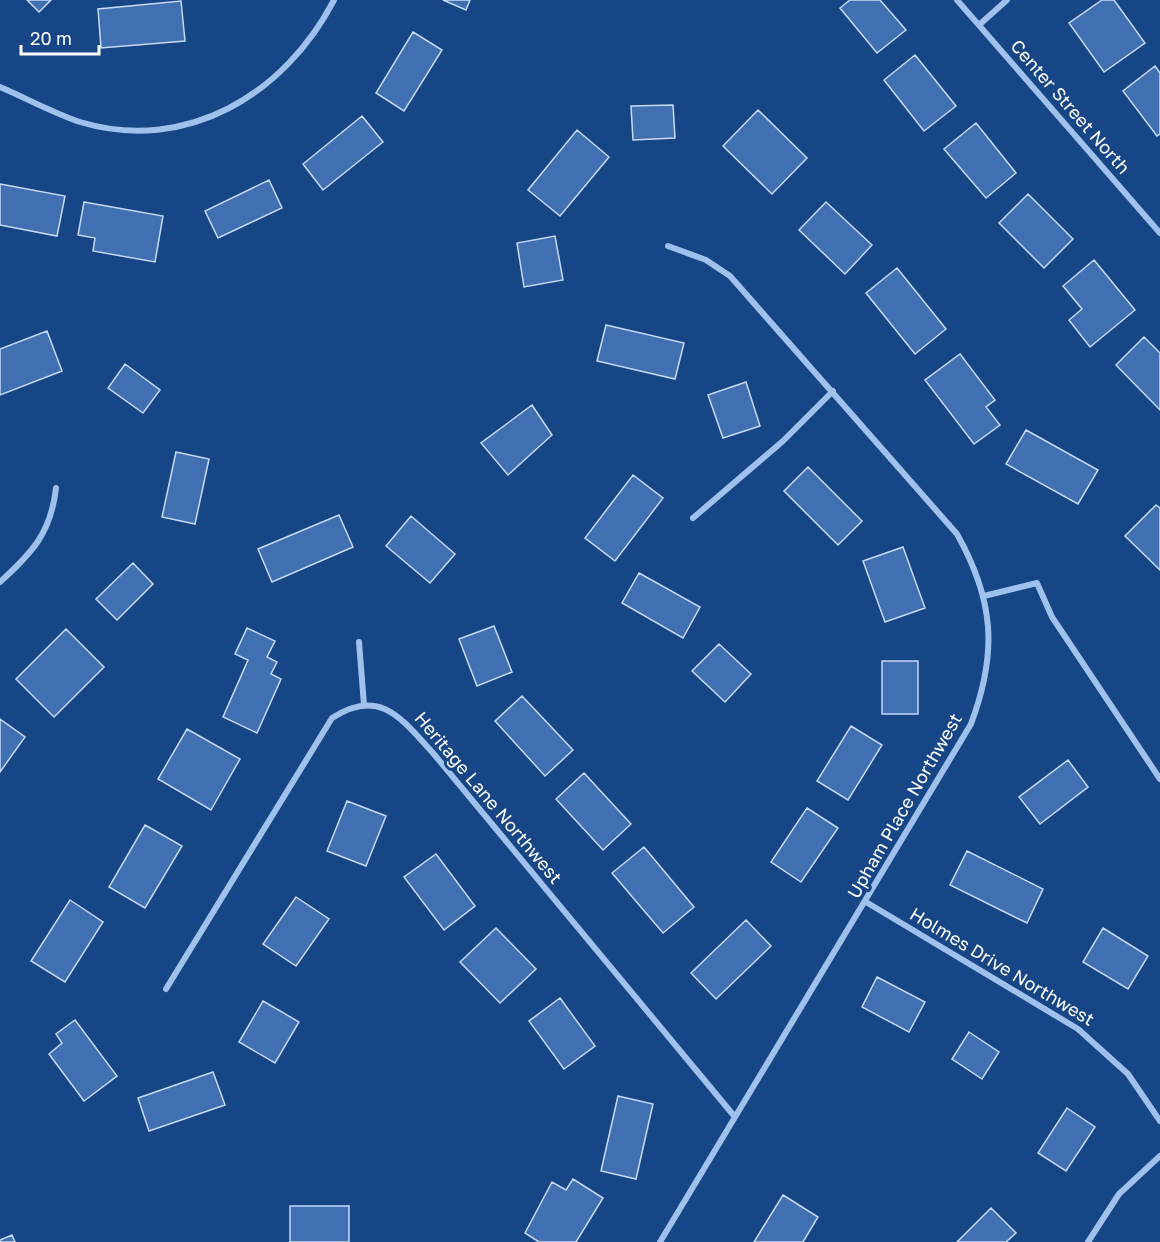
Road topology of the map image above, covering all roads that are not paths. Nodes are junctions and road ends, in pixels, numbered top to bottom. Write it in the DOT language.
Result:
graph roads {
  1 [pos="334,0"];
  2 [pos="957,0"];
  3 [pos="1007,0"];
  4 [pos="979,25"];
  5 [pos="0,87"];
  6 [pos="1160,233"];
  7 [pos="668,246"];
  8 [pos="833,391"];
  9 [pos="56,488"];
  10 [pos="693,518"];
  11 [pos="0,582"];
  12 [pos="984,596"];
  13 [pos="359,642"];
  14 [pos="364,705"];
  15 [pos="1160,778"];
  16 [pos="866,902"];
  17 [pos="166,989"];
  18 [pos="735,1118"];
  19 [pos="1160,1121"];
  20 [pos="1160,1156"];
  21 [pos="660,1242"];
  22 [pos="1088,1242"];
  1 -- 5 [label="street"];
  2 -- 4 [label="street, Center Street North"];
  3 -- 4 [label="street"];
  4 -- 6 [label="street, Center Street North"];
  7 -- 8 [label="street, Upham Place Northwest"];
  8 -- 10 [label="street"];
  8 -- 12 [label="street, Upham Place Northwest"];
  9 -- 11 [label="street"];
  12 -- 15 [label="street"];
  12 -- 16 [label="street, Upham Place Northwest"];
  13 -- 14 [label="street"];
  14 -- 17 [label="street"];
  14 -- 18 [label="street, Heritage Lane Northwest"];
  16 -- 18 [label="street, Upham Place Northwest"];
  16 -- 19 [label="street, Holmes Drive Northwest"];
  18 -- 21 [label="street, Upham Place Northwest"];
  20 -- 22 [label="street"];
}
